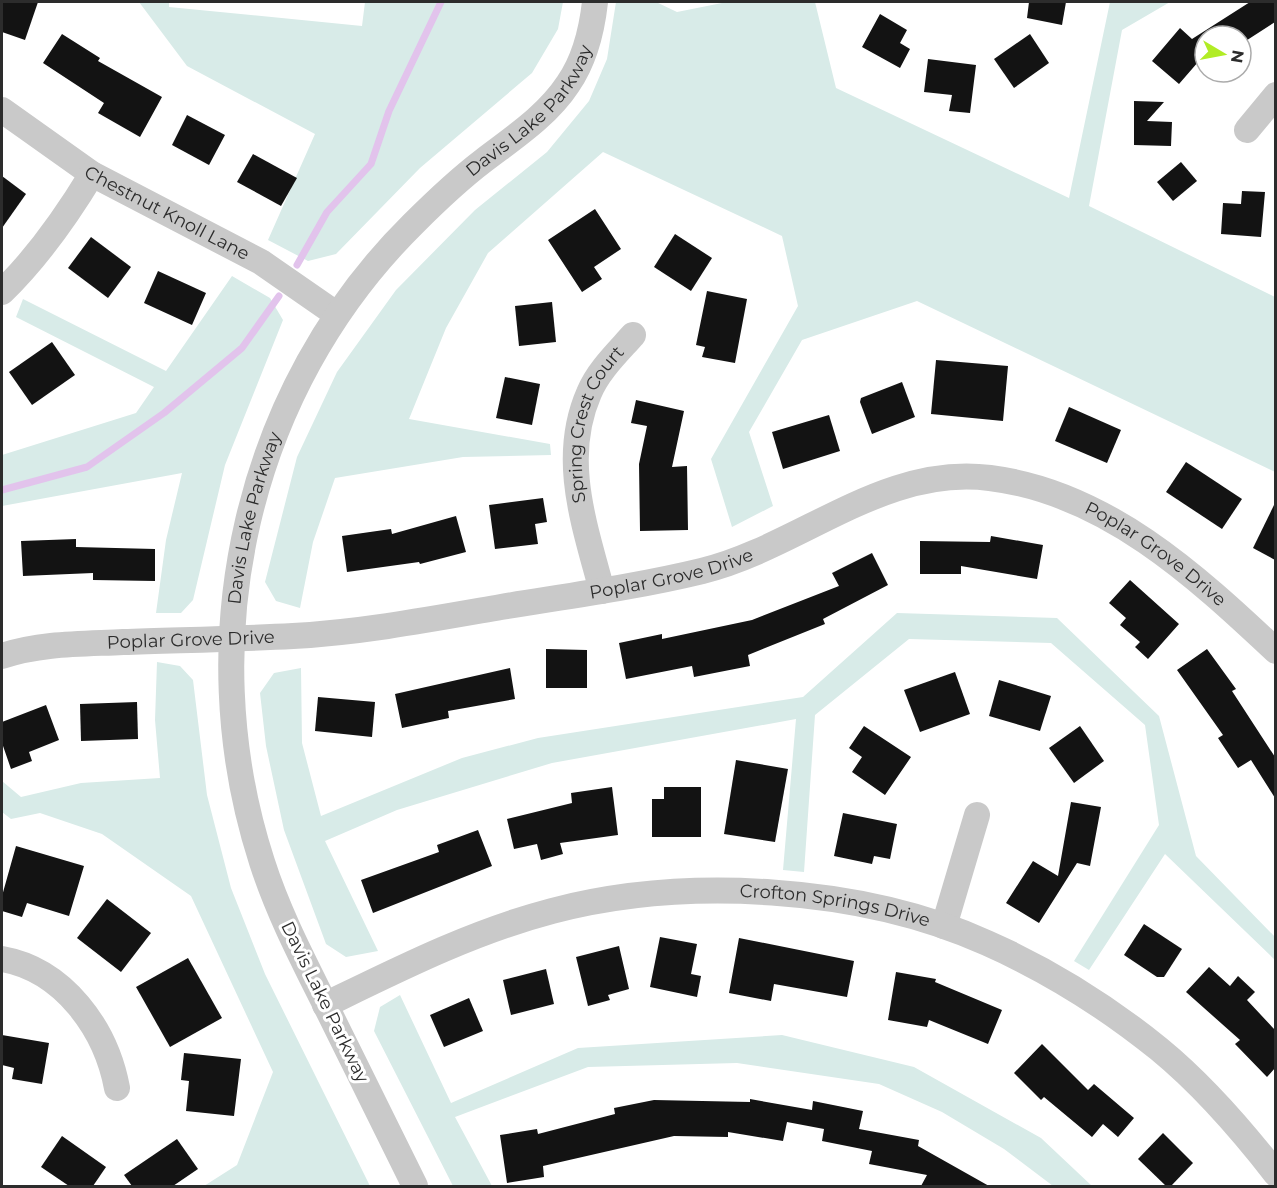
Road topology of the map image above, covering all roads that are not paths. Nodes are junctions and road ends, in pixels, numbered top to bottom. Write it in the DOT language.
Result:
graph roads {
  1 [pos="595,2"];
  2 [pos="1275,94"];
  3 [pos="2,110"];
  4 [pos="1247,130"];
  5 [pos="92,174"];
  6 [pos="2,292"];
  7 [pos="336,314"];
  8 [pos="633,335"];
  9 [pos="602,591"];
  10 [pos="231,638"];
  11 [pos="1275,651"];
  12 [pos="2,656"];
  13 [pos="977,815"];
  14 [pos="944,926"];
  15 [pos="2,959"];
  16 [pos="325,1005"];
  17 [pos="117,1088"];
  18 [pos="1275,1174"];
  19 [pos="415,1186"];
  1 -- 7 [label="street, Davis Lake Parkway"];
  2 -- 4 [label="street"];
  3 -- 5 [label="street, Chestnut Knoll Lane"];
  5 -- 6 [label="street"];
  5 -- 7 [label="street, Chestnut Knoll Lane"];
  7 -- 10 [label="street, Davis Lake Parkway"];
  8 -- 9 [label="street, Spring Crest Court"];
  9 -- 10 [label="street, Poplar Grove Drive"];
  9 -- 11 [label="street, Poplar Grove Drive"];
  10 -- 12 [label="street, Poplar Grove Drive"];
  10 -- 16 [label="street, Davis Lake Parkway"];
  13 -- 14 [label="street"];
  14 -- 16 [label="street, Crofton Springs Drive"];
  14 -- 18 [label="street, Crofton Springs Drive"];
  15 -- 17 [label="street"];
  16 -- 19 [label="street, Davis Lake Parkway"];
}
